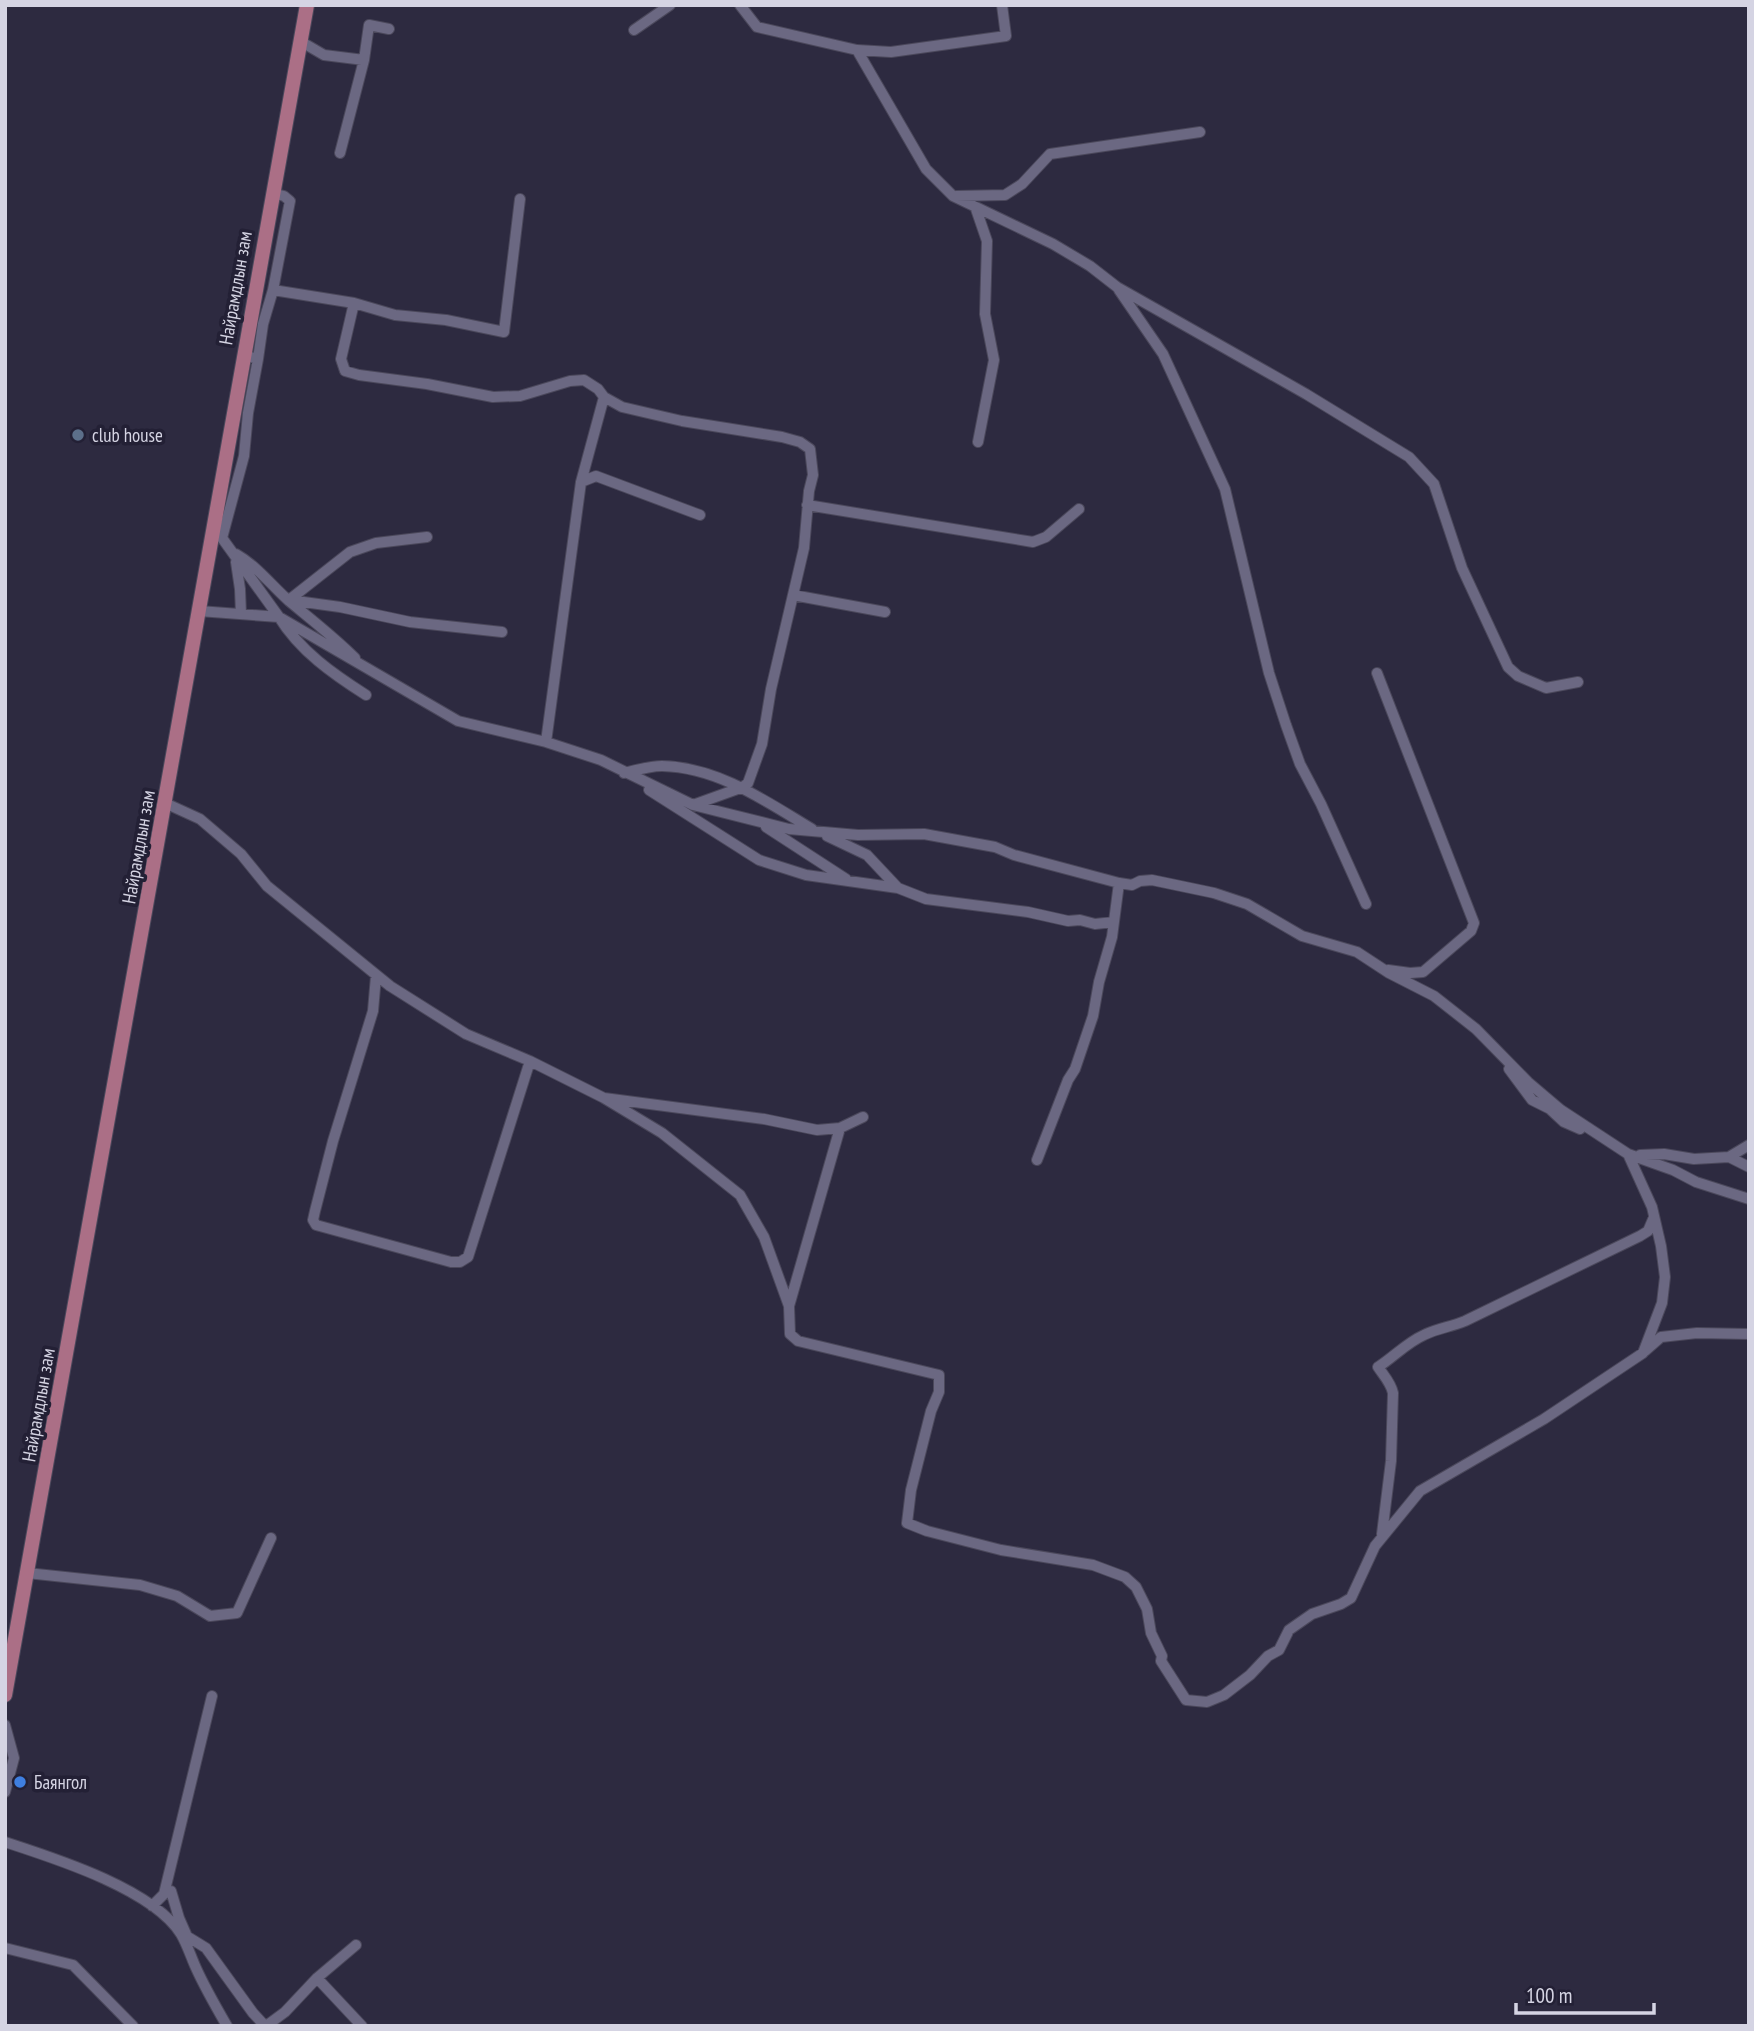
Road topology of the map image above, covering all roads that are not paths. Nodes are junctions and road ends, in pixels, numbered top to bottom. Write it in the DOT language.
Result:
graph roads {
  1 [pos="307,5"];
  2 [pos="670,5"];
  3 [pos="740,5"];
  4 [pos="1002,5"];
  5 [pos="389,29"];
  6 [pos="634,30"];
  7 [pos="300,41"];
  8 [pos="857,50"];
  9 [pos="364,60"];
  10 [pos="1200,132"];
  11 [pos="340,153"];
  12 [pos="272,192"];
  13 [pos="953,196"];
  14 [pos="520,199"];
  15 [pos="976,209"];
  16 [pos="1117,287"];
  17 [pos="273,290"];
  18 [pos="354,303"];
  19 [pos="243,355"];
  20 [pos="258,359"];
  21 [pos="604,397"];
  22 [pos="978,442"];
  23 [pos="581,482"];
  24 [pos="807,505"];
  25 [pos="1079,509"];
  26 [pos="701,515"];
  27 [pos="217,534"];
  28 [pos="427,537"];
  29 [pos="234,555"];
  30 [pos="793,595"];
  31 [pos="289,600"];
  32 [pos="199,611"];
  33 [pos="885,612"];
  34 [pos="241,614"];
  35 [pos="279,617"];
  36 [pos="502,632"];
  37 [pos="362,665"];
  38 [pos="1377,673"];
  39 [pos="1578,682"];
  40 [pos="366,695"];
  41 [pos="546,742"];
  42 [pos="624,773"];
  43 [pos="641,780"];
  44 [pos="743,787"];
  45 [pos="166,803"];
  46 [pos="693,805"];
  47 [pos="757,821"];
  48 [pos="817,832"];
  49 [pos="849,881"];
  50 [pos="1119,883"];
  51 [pos="898,888"];
  52 [pos="1366,904"];
  53 [pos="1114,922"];
  54 [pos="1385,970"];
  55 [pos="376,976"];
  56 [pos="530,1061"];
  57 [pos="604,1098"];
  58 [pos="863,1117"];
  59 [pos="840,1128"];
  60 [pos="1749,1145"];
  61 [pos="1631,1155"];
  62 [pos="1729,1157"];
  63 [pos="1037,1160"];
  64 [pos="1749,1167"];
  65 [pos="1749,1199"];
  66 [pos="1654,1217"];
  67 [pos="789,1306"];
  68 [pos="1749,1334"];
  69 [pos="1643,1353"];
  70 [pos="1381,1537"];
  71 [pos="271,1538"];
  72 [pos="27,1573"];
  73 [pos="5,1695"];
  74 [pos="212,1696"];
  75 [pos="5,1725"];
  76 [pos="5,1791"];
  77 [pos="5,1842"];
  78 [pos="171,1891"];
  79 [pos="152,1906"];
  80 [pos="184,1935"];
  81 [pos="356,1945"];
  82 [pos="5,1948"];
  83 [pos="317,1978"];
  84 [pos="133,2026"];
  85 [pos="227,2026"];
  86 [pos="265,2026"];
  87 [pos="362,2026"];
  1 -- 7 [label="main road, Найрамдлын зам"];
  2 -- 6 [label="street"];
  3 -- 8 [label="street"];
  4 -- 8 [label="street"];
  5 -- 9 [label="street"];
  7 -- 9 [label="street"];
  7 -- 12 [label="main road, Найрамдлын зам"];
  8 -- 13 [label="street"];
  9 -- 11 [label="street"];
  10 -- 13 [label="street"];
  12 -- 17 [label="street"];
  12 -- 19 [label="main road, Найрамдлын зам"];
  13 -- 15 [label="street"];
  14 -- 18 [label="street"];
  15 -- 16 [label="street"];
  15 -- 22 [label="street"];
  16 -- 39 [label="street"];
  16 -- 52 [label="street"];
  17 -- 18 [label="street"];
  17 -- 20 [label="street"];
  18 -- 21 [label="street"];
  19 -- 20 [label="street"];
  19 -- 27 [label="main road, Найрамдлын зам"];
  20 -- 27 [label="street"];
  21 -- 23 [label="street"];
  21 -- 24 [label="street"];
  23 -- 26 [label="street"];
  23 -- 41 [label="street"];
  24 -- 25 [label="street"];
  24 -- 30 [label="street"];
  27 -- 29 [label="street"];
  27 -- 32 [label="main road, Найрамдлын зам"];
  28 -- 31 [label="street"];
  29 -- 31 [label="street"];
  29 -- 34 [label="street"];
  29 -- 35 [label="street"];
  30 -- 33 [label="street"];
  30 -- 44 [label="street"];
  31 -- 36 [label="street"];
  31 -- 37 [label="street"];
  32 -- 34 [label="street"];
  32 -- 45 [label="main road, Найрамдлын зам"];
  34 -- 35 [label="street"];
  35 -- 37 [label="street"];
  35 -- 40 [label="street"];
  37 -- 41 [label="street"];
  38 -- 54 [label="street"];
  41 -- 42 [label="street"];
  42 -- 43 [label="street"];
  42 -- 44 [label="street"];
  43 -- 46 [label="street"];
  43 -- 49 [label="street"];
  44 -- 46 [label="street"];
  44 -- 48 [label="street"];
  45 -- 55 [label="street"];
  45 -- 72 [label="main road, Найрамдлын зам"];
  46 -- 47 [label="street"];
  47 -- 48 [label="street"];
  47 -- 49 [label="street"];
  48 -- 50 [label="street"];
  48 -- 51 [label="street"];
  49 -- 51 [label="street"];
  50 -- 53 [label="street"];
  50 -- 54 [label="street"];
  51 -- 53 [label="street"];
  53 -- 63 [label="street"];
  54 -- 61 [label="street"];
  55 -- 56 [label="street"];
  55 -- 56 [label="street"];
  56 -- 57 [label="street"];
  57 -- 59 [label="street"];
  57 -- 67 [label="street"];
  58 -- 59 [label="street"];
  59 -- 67 [label="street"];
  60 -- 62 [label="street"];
  61 -- 62 [label="street"];
  61 -- 65 [label="street"];
  61 -- 66 [label="street"];
  62 -- 64 [label="street"];
  66 -- 69 [label="street"];
  66 -- 70 [label="street"];
  67 -- 70 [label="street"];
  68 -- 69 [label="street"];
  69 -- 70 [label="street"];
  71 -- 72 [label="street"];
  72 -- 73 [label="main road, Найрамдлын зам"];
  74 -- 79 [label="street"];
  75 -- 76 [label="street"];
  77 -- 79 [label="street"];
  78 -- 80 [label="street"];
  79 -- 80 [label="street"];
  80 -- 85 [label="street"];
  80 -- 86 [label="street"];
  81 -- 83 [label="street"];
  82 -- 84 [label="street"];
  83 -- 86 [label="street"];
  83 -- 87 [label="street"];
}
